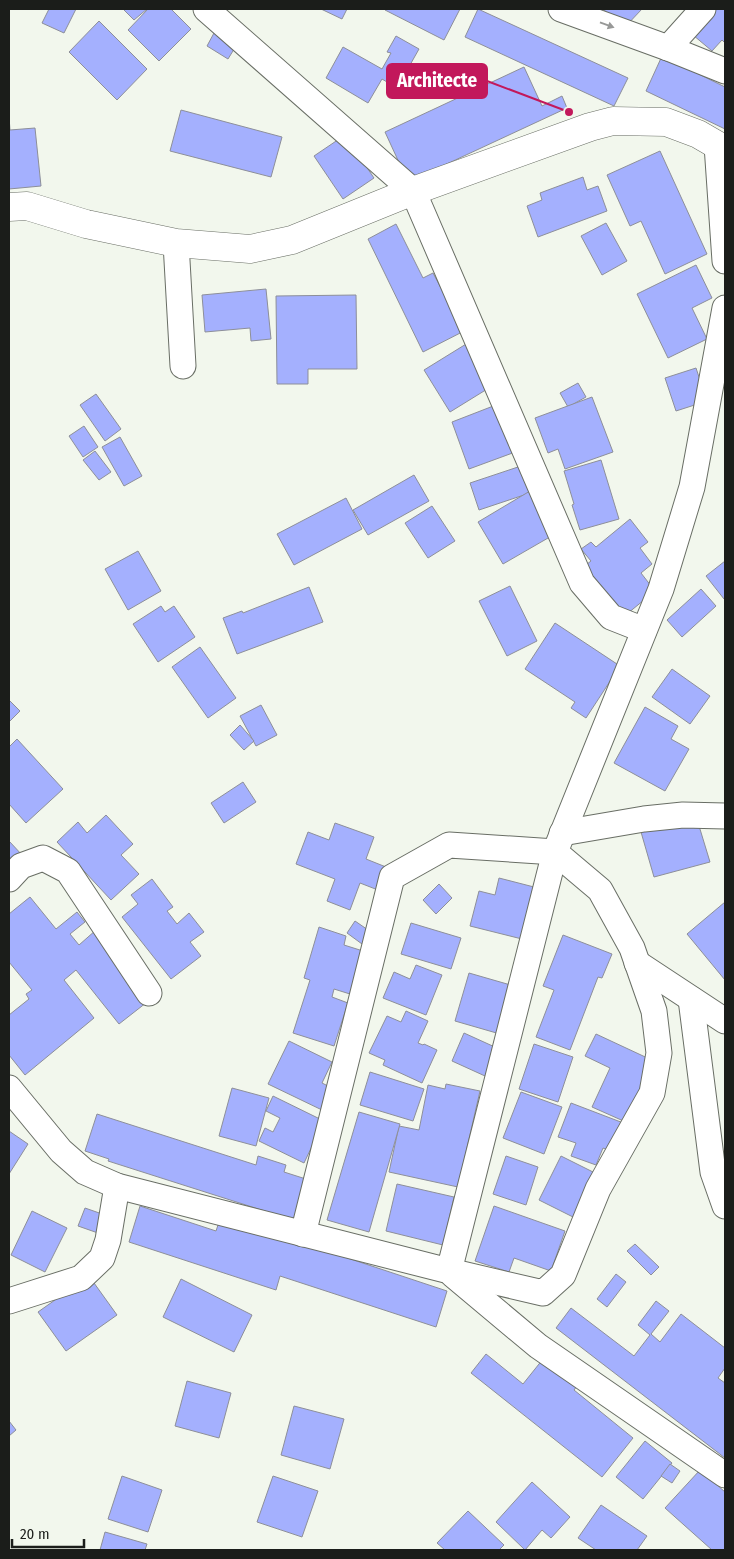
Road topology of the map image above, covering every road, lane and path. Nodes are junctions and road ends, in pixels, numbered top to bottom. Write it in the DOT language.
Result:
graph roads {
  1 [pos="206,9"];
  2 [pos="561,9"];
  3 [pos="703,9"];
  4 [pos="668,48"];
  5 [pos="725,71"];
  6 [pos="721,148"];
  7 [pos="413,190"];
  8 [pos="9,207"];
  9 [pos="176,243"];
  10 [pos="725,261"];
  11 [pos="725,308"];
  12 [pos="183,366"];
  13 [pos="644,630"];
  14 [pos="725,816"];
  15 [pos="558,843"];
  16 [pos="9,879"];
  17 [pos="638,964"];
  18 [pos="149,993"];
  19 [pos="691,999"];
  20 [pos="725,1021"];
  21 [pos="9,1088"];
  22 [pos="117,1186"];
  23 [pos="725,1206"];
  24 [pos="303,1234"];
  25 [pos="449,1272"];
  26 [pos="9,1301"];
  27 [pos="725,1475"];
  1 -- 7 [label="street"];
  2 -- 4 [label="street, one-way"];
  3 -- 4 [label="street"];
  4 -- 5 [label="street"];
  6 -- 7 [label="street"];
  6 -- 10 [label="street"];
  7 -- 9 [label="street"];
  7 -- 13 [label="street"];
  8 -- 9 [label="street"];
  9 -- 12 [label="street"];
  11 -- 13 [label="street"];
  13 -- 15 [label="street"];
  14 -- 15 [label="street"];
  15 -- 17 [label="street"];
  15 -- 24 [label="street"];
  15 -- 25 [label="street"];
  16 -- 18 [label="street"];
  17 -- 19 [label="street"];
  17 -- 25 [label="street"];
  19 -- 20 [label="street"];
  19 -- 23 [label="street"];
  21 -- 22 [label="street"];
  22 -- 24 [label="street"];
  22 -- 26 [label="street"];
  24 -- 25 [label="street"];
  25 -- 27 [label="street"];
}
